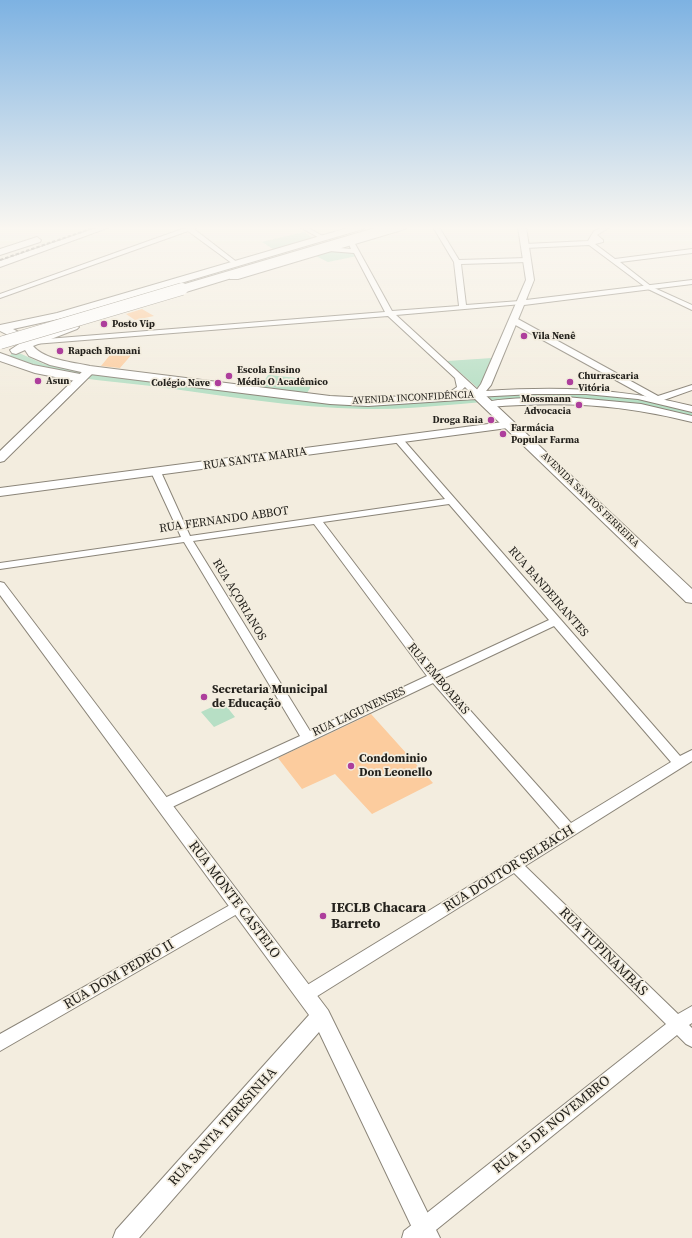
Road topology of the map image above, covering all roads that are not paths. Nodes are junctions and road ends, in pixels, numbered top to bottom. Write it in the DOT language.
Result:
graph roads {
  1 [pos="31,285"];
  2 [pos="164,285"];
  3 [pos="185,285"];
  4 [pos="187,285"];
  5 [pos="208,285"];
  6 [pos="374,285"];
  7 [pos="460,285"];
  8 [pos="528,285"];
  9 [pos="646,285"];
  10 [pos="673,285"];
  11 [pos="178,287"];
  12 [pos="650,288"];
  13 [pos="0,296"];
  14 [pos="520,303"];
  15 [pos="462,307"];
  16 [pos="692,308"];
  17 [pos="389,313"];
  18 [pos="44,320"];
  19 [pos="513,320"];
  20 [pos="0,330"];
  21 [pos="57,332"];
  22 [pos="70,338"];
  23 [pos="0,343"];
  24 [pos="28,344"];
  25 [pos="0,353"];
  26 [pos="0,357"];
  27 [pos="90,375"];
  28 [pos="459,377"];
  29 [pos="692,387"];
  30 [pos="639,393"];
  31 [pos="450,396"];
  32 [pos="484,399"];
  33 [pos="656,399"];
  34 [pos="692,409"];
  35 [pos="692,419"];
  36 [pos="511,425"];
  37 [pos="398,439"];
  38 [pos="0,458"];
  39 [pos="156,472"];
  40 [pos="0,492"];
  41 [pos="451,501"];
  42 [pos="316,520"];
  43 [pos="187,539"];
  44 [pos="0,566"];
  45 [pos="0,586"];
  46 [pos="692,598"];
  47 [pos="556,621"];
  48 [pos="434,677"];
  49 [pos="308,737"];
  50 [pos="692,755"];
  51 [pos="679,763"];
  52 [pos="163,805"];
  53 [pos="570,831"];
  54 [pos="515,865"];
  55 [pos="239,906"];
  56 [pos="305,995"];
  57 [pos="692,1013"];
  58 [pos="321,1016"];
  59 [pos="677,1025"];
  60 [pos="692,1039"];
  61 [pos="0,1043"];
  62 [pos="421,1234"];
  63 [pos="124,1238"];
  1 -- 13 [label="street"];
  2 -- 18 [label="main road"];
  3 -- 11 [label="highway"];
  4 -- 11 [label="highway"];
  5 -- 21 [label="main road"];
  6 -- 17 [label="street"];
  7 -- 15 [label="street"];
  8 -- 14 [label="street"];
  9 -- 12 [label="street"];
  10 -- 12 [label="street"];
  11 -- 20 [label="highway"];
  11 -- 23 [label="highway, bridge"];
  12 -- 14 [label="street"];
  12 -- 16 [label="street"];
  14 -- 15 [label="street"];
  14 -- 19 [label="street"];
  15 -- 17 [label="street"];
  17 -- 22 [label="street"];
  17 -- 28 [label="street"];
  18 -- 20 [label="main road"];
  18 -- 21 [label="main road"];
  19 -- 30 [label="street"];
  19 -- 32 [label="street"];
  20 -- 24 [label="main road, AVENIDA INCONFIDÊNCIA"];
  21 -- 22 [label="street"];
  21 -- 24 [label="main road"];
  22 -- 24 [label="street"];
  24 -- 25 [label="main road"];
  24 -- 27 [label="main road, AVENIDA INCONFIDÊNCIA"];
  26 -- 27 [label="main road, AVENIDA INCONFIDÊNCIA"];
  27 -- 31 [label="main road, AVENIDA INCONFIDÊNCIA"];
  27 -- 32 [label="main road, AVENIDA INCONFIDÊNCIA"];
  27 -- 38 [label="main road"];
  28 -- 31 [label="street"];
  28 -- 32 [label="street"];
  29 -- 33 [label="street"];
  30 -- 32 [label="street, AVENIDA INCONFIDÊNCIA"];
  30 -- 33 [label="street, AVENIDA INCONFIDÊNCIA"];
  31 -- 32 [label="main road, AVENIDA INCONFIDÊNCIA"];
  32 -- 35 [label="street, AVENIDA INCONFIDÊNCIA"];
  32 -- 36 [label="main road, AVENIDA SANTOS FERREIRA"];
  33 -- 34 [label="street, AVENIDA INCONFIDÊNCIA"];
  36 -- 37 [label="main road, RUA SANTA MARIA"];
  36 -- 46 [label="main road, AVENIDA SANTOS FERREIRA"];
  37 -- 39 [label="main road, RUA SANTA MARIA"];
  37 -- 41 [label="street, RUA BANDEIRANTES"];
  39 -- 40 [label="main road, RUA SANTA MARIA"];
  39 -- 43 [label="street, RUA AÇORIANOS"];
  41 -- 42 [label="street, RUA FERNANDO ABBOT"];
  41 -- 47 [label="street, RUA BANDEIRANTES"];
  42 -- 43 [label="street, RUA FERNANDO ABBOT"];
  42 -- 48 [label="street, RUA EMBOABAS"];
  43 -- 44 [label="street, RUA FERNANDO ABBOT"];
  43 -- 49 [label="street, RUA AÇORIANOS"];
  45 -- 52 [label="street, RUA MONTE CASTELO"];
  47 -- 48 [label="street, RUA LAGUNENSES"];
  47 -- 51 [label="street, RUA BANDEIRANTES"];
  48 -- 49 [label="street, RUA LAGUNENSES"];
  48 -- 53 [label="street, RUA EMBOABAS"];
  49 -- 52 [label="street, RUA LAGUNENSES"];
  50 -- 51 [label="street, RUA DOUTOR SELBACH"];
  51 -- 53 [label="street, RUA DOUTOR SELBACH"];
  52 -- 55 [label="street, RUA MONTE CASTELO"];
  53 -- 54 [label="street, RUA DOUTOR SELBACH"];
  54 -- 56 [label="street, RUA DOUTOR SELBACH"];
  54 -- 59 [label="street, RUA TUPINAMBÁS"];
  55 -- 56 [label="street, RUA MONTE CASTELO"];
  55 -- 61 [label="street, RUA DOM PEDRO II"];
  56 -- 58 [label="street, RUA MONTE CASTELO"];
  57 -- 59 [label="street, RUA 15 DE NOVEMBRO"];
  58 -- 62 [label="street, RUA MONTE CASTELO"];
  58 -- 63 [label="street, RUA SANTA TERESINHA"];
  59 -- 60 [label="street, RUA TUPINAMBÁS"];
  59 -- 62 [label="street, RUA 15 DE NOVEMBRO"];
}
